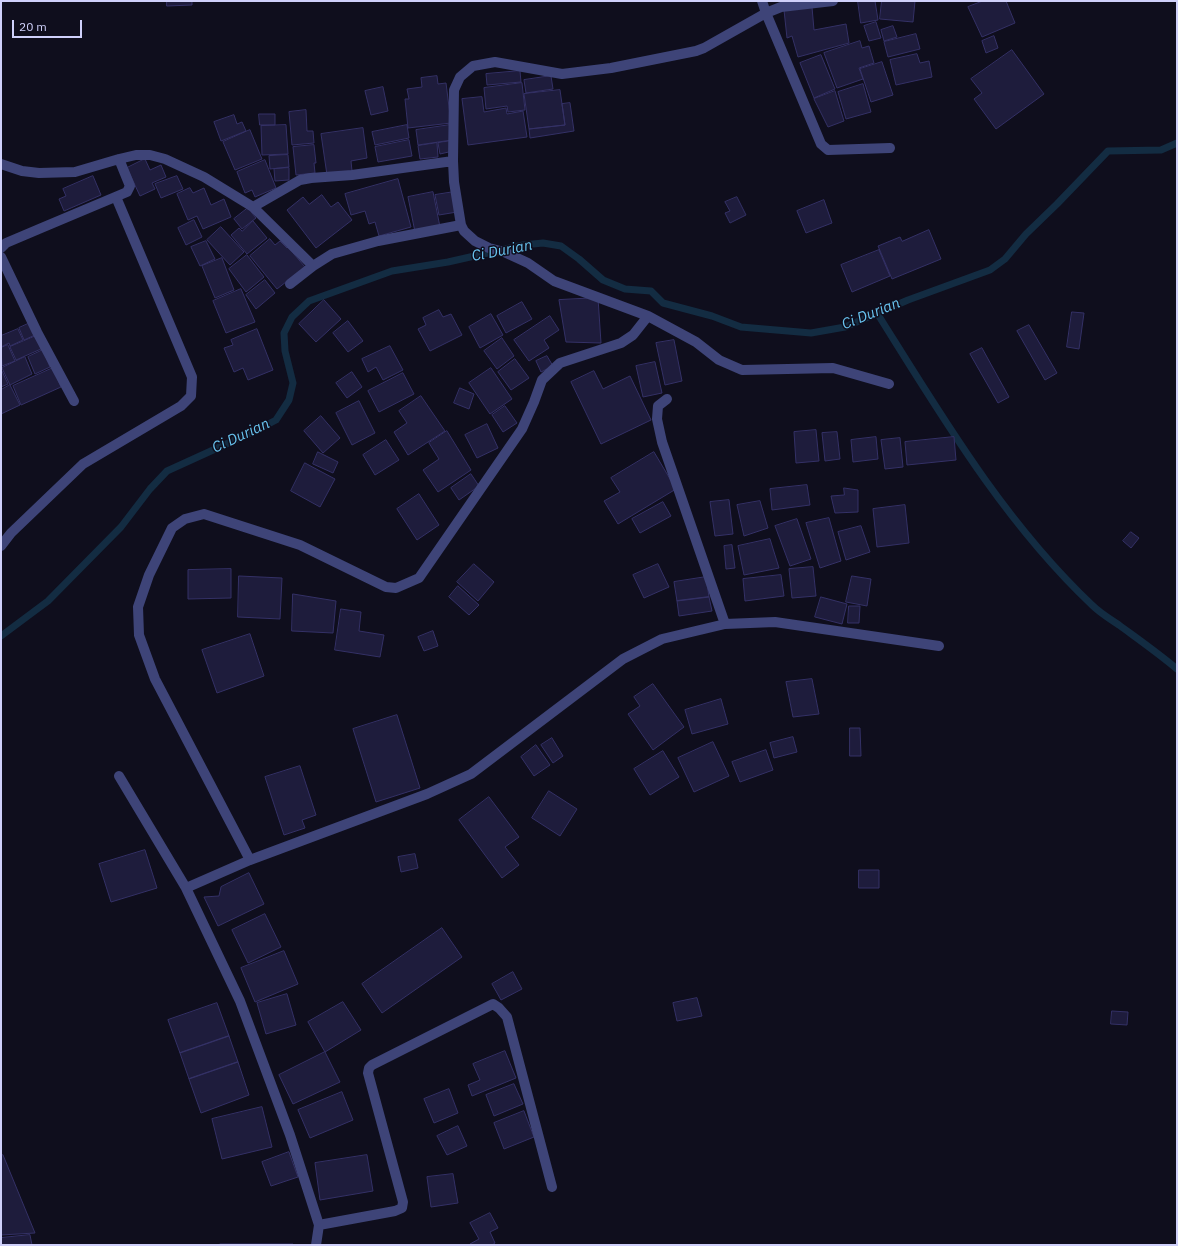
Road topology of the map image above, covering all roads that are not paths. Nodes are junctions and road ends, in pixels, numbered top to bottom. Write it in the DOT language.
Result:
graph roads {
  1 [pos="762,1"];
  2 [pos="833,1"];
  3 [pos="766,14"];
  4 [pos="890,148"];
  5 [pos="119,159"];
  6 [pos="453,161"];
  7 [pos="1,164"];
  8 [pos="116,197"];
  9 [pos="253,207"];
  10 [pos="462,228"];
  11 [pos="1,248"];
  12 [pos="1,257"];
  13 [pos="313,266"];
  14 [pos="4,273"];
  15 [pos="290,284"];
  16 [pos="648,316"];
  17 [pos="889,384"];
  18 [pos="667,400"];
  19 [pos="74,401"];
  20 [pos="1,546"];
  21 [pos="725,624"];
  22 [pos="938,646"];
  23 [pos="119,776"];
  24 [pos="250,860"];
  25 [pos="186,888"];
  26 [pos="552,1187"];
  27 [pos="319,1225"];
  28 [pos="316,1245"];
  1 -- 3 [label="street"];
  2 -- 3 [label="street"];
  3 -- 4 [label="street"];
  3 -- 6 [label="street"];
  5 -- 7 [label="street"];
  5 -- 8 [label="street"];
  5 -- 9 [label="street"];
  6 -- 9 [label="street"];
  6 -- 10 [label="street"];
  8 -- 11 [label="street"];
  8 -- 20 [label="street"];
  9 -- 13 [label="street"];
  10 -- 13 [label="street"];
  10 -- 16 [label="street"];
  12 -- 14 [label="street"];
  13 -- 15 [label="street"];
  14 -- 19 [label="street"];
  16 -- 17 [label="street"];
  16 -- 24 [label="street"];
  18 -- 21 [label="street"];
  21 -- 22 [label="street"];
  21 -- 24 [label="street"];
  23 -- 25 [label="street"];
  24 -- 25 [label="street"];
  25 -- 27 [label="street"];
  26 -- 27 [label="street"];
  27 -- 28 [label="street"];
}
